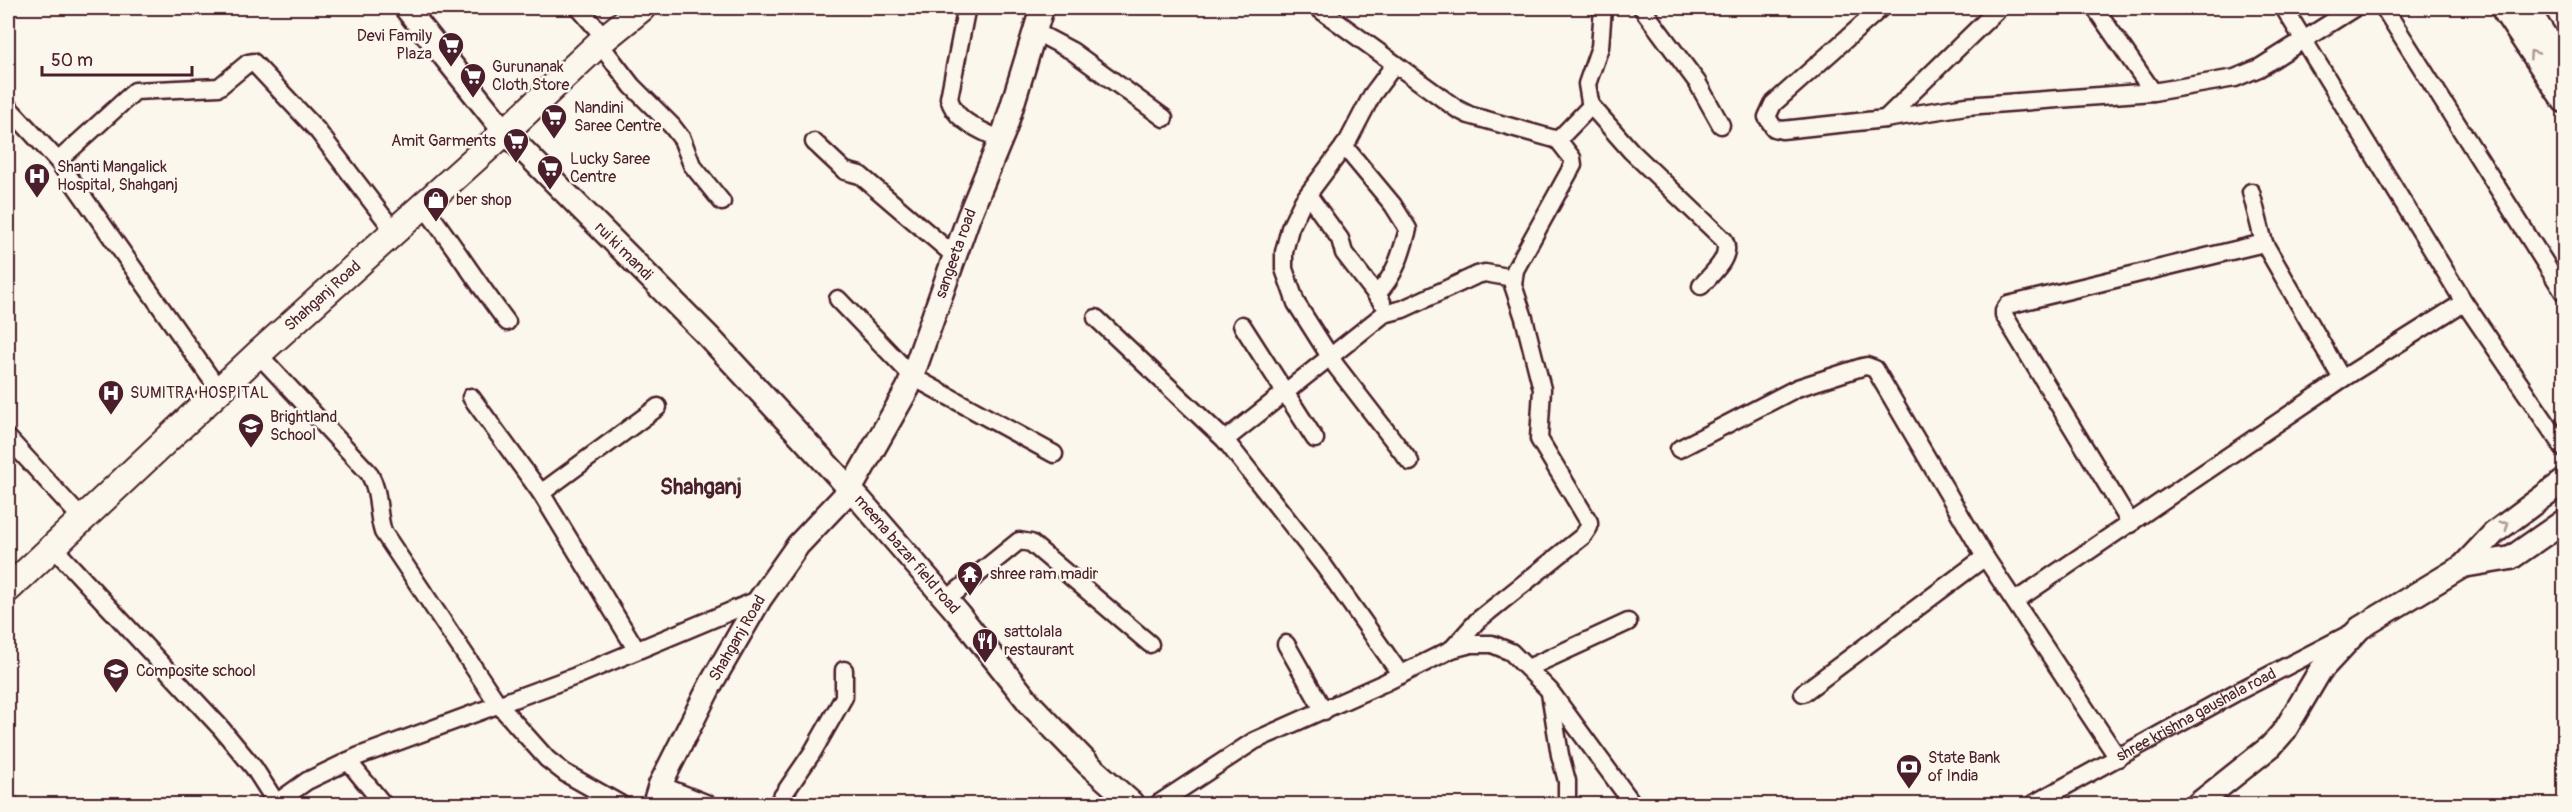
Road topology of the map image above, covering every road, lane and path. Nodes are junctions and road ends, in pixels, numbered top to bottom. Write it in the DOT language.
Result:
graph roads {
  1 [pos="406,8"];
  2 [pos="579,8"];
  3 [pos="642,8"];
  4 [pos="1042,8"];
  5 [pos="1318,8"];
  6 [pos="1603,8"];
  7 [pos="1642,8"];
  8 [pos="1999,8"];
  9 [pos="2095,8"];
  10 [pos="2284,8"];
  11 [pos="2354,8"];
  12 [pos="2384,8"];
  13 [pos="2502,8"];
  14 [pos="2527,8"];
  15 [pos="1871,11"];
  16 [pos="966,12"];
  17 [pos="1034,30"];
  18 [pos="602,40"];
  19 [pos="2305,41"];
  20 [pos="1395,64"];
  21 [pos="2565,65"];
  22 [pos="2153,92"];
  23 [pos="2565,101"];
  24 [pos="8,107"];
  25 [pos="1591,108"];
  26 [pos="1164,118"];
  27 [pos="1885,119"];
  28 [pos="1720,125"];
  29 [pos="505,132"];
  30 [pos="1000,140"];
  31 [pos="1558,140"];
  32 [pos="814,142"];
  33 [pos="1344,146"];
  34 [pos="58,161"];
  35 [pos="2251,192"];
  36 [pos="1308,195"];
  37 [pos="722,202"];
  38 [pos="423,205"];
  39 [pos="394,231"];
  40 [pos="2264,243"];
  41 [pos="956,257"];
  42 [pos="1513,278"];
  43 [pos="1701,286"];
  44 [pos="2565,293"];
  45 [pos="1376,295"];
  46 [pos="838,299"];
  47 [pos="2464,302"];
  48 [pos="1389,311"];
  49 [pos="1096,318"];
  50 [pos="507,322"];
  51 [pos="1242,325"];
  52 [pos="258,354"];
  53 [pos="1329,355"];
  54 [pos="913,377"];
  55 [pos="2342,379"];
  56 [pos="219,390"];
  57 [pos="1284,392"];
  58 [pos="471,397"];
  59 [pos="658,407"];
  60 [pos="8,438"];
  61 [pos="1315,439"];
  62 [pos="1225,440"];
  63 [pos="2565,448"];
  64 [pos="1679,449"];
  65 [pos="1054,454"];
  66 [pos="1410,462"];
  67 [pos="2565,481"];
  68 [pos="850,490"];
  69 [pos="542,493"];
  70 [pos="83,520"];
  71 [pos="2565,521"];
  72 [pos="2131,524"];
  73 [pos="53,547"];
  74 [pos="1985,557"];
  75 [pos="2463,566"];
  76 [pos="10,583"];
  77 [pos="760,599"];
  78 [pos="946,600"];
  79 [pos="2015,601"];
  80 [pos="1628,622"];
  81 [pos="2360,628"];
  82 [pos="1150,644"];
  83 [pos="1286,644"];
  84 [pos="636,649"];
  85 [pos="1452,649"];
  86 [pos="1528,668"];
  87 [pos="844,670"];
  88 [pos="1401,675"];
  89 [pos="1550,691"];
  90 [pos="1803,693"];
  91 [pos="498,704"];
  92 [pos="1324,711"];
  93 [pos="2118,758"];
  94 [pos="348,761"];
  95 [pos="657,795"];
  96 [pos="276,804"];
  97 [pos="383,804"];
  98 [pos="620,804"];
  99 [pos="708,804"];
  100 [pos="777,804"];
  101 [pos="1133,804"];
  102 [pos="1158,804"];
  103 [pos="1567,804"];
  104 [pos="1633,804"];
  105 [pos="2033,804"];
  106 [pos="2198,804"];
  1 -- 29 [label="main road, rui ki mandi"];
  2 -- 18 [label="street"];
  3 -- 18 [label="main road, Shahganj Road"];
  4 -- 17 [label="main road, sangeeta road"];
  5 -- 20 [label="street"];
  6 -- 25 [label="street"];
  7 -- 28 [label="street"];
  8 -- 27 [label="street"];
  9 -- 22 [label="street"];
  10 -- 19 [label="street"];
  11 -- 19 [label="street"];
  12 -- 44 [label="street"];
  23 -- 13 [label="main road, one-way"];
  14 -- 21 [label="main road"];
  15 -- 27 [label="street"];
  16 -- 30 [label="street"];
  17 -- 26 [label="street"];
  17 -- 30 [label="main road, sangeeta road"];
  18 -- 29 [label="main road, Shahganj Road"];
  18 -- 37 [label="street"];
  19 -- 22 [label="street"];
  19 -- 47 [label="street"];
  20 -- 31 [label="street"];
  20 -- 33 [label="street"];
  22 -- 27 [label="street"];
  24 -- 34 [label="street"];
  25 -- 31 [label="street"];
  25 -- 43 [label="street"];
  29 -- 38 [label="main road, Shahganj Road"];
  29 -- 68 [label="main road, rui ki mandi"];
  30 -- 41 [label="main road, sangeeta road"];
  31 -- 42 [label="street"];
  32 -- 41 [label="street"];
  33 -- 36 [label="street"];
  33 -- 45 [label="street"];
  34 -- 39 [label="street"];
  34 -- 56 [label="street"];
  35 -- 40 [label="street"];
  36 -- 45 [label="street"];
  36 -- 53 [label="street"];
  38 -- 39 [label="main road, Shahganj Road"];
  38 -- 50 [label="street"];
  39 -- 52 [label="main road, Shahganj Road"];
  40 -- 55 [label="street"];
  40 -- 72 [label="street"];
  41 -- 54 [label="main road, sangeeta road"];
  42 -- 48 [label="street"];
  42 -- 85 [label="street"];
  45 -- 48 [label="street"];
  46 -- 54 [label="street"];
  47 -- 55 [label="street"];
  47 -- 63 [label="street"];
  48 -- 53 [label="street"];
  49 -- 62 [label="street"];
  51 -- 57 [label="street"];
  52 -- 56 [label="main road, Shahganj Road"];
  52 -- 91 [label="street"];
  53 -- 57 [label="street"];
  53 -- 66 [label="street"];
  54 -- 65 [label="street"];
  54 -- 68 [label="main road, sangeeta road"];
  55 -- 72 [label="street"];
  56 -- 70 [label="main road, Shahganj Road"];
  57 -- 61 [label="street"];
  57 -- 62 [label="street"];
  58 -- 69 [label="street"];
  59 -- 69 [label="street"];
  60 -- 70 [label="street"];
  62 -- 88 [label="street"];
  64 -- 74 [label="street"];
  75 -- 67 [label="main road, one-way"];
  68 -- 77 [label="main road, Shahganj Road"];
  68 -- 78 [label="main road, meena bazar field road"];
  69 -- 84 [label="street"];
  70 -- 73 [label="main road, Shahganj Road"];
  71 -- 75 [label="main road"];
  72 -- 79 [label="street"];
  73 -- 76 [label="main road, Shahganj Road"];
  73 -- 96 [label="street"];
  74 -- 79 [label="street"];
  74 -- 90 [label="street"];
  75 -- 81 [label="main road"];
  77 -- 84 [label="street"];
  77 -- 95 [label="main road, Shahganj Road"];
  78 -- 82 [label="street"];
  78 -- 101 [label="main road, meena bazar field road"];
  79 -- 93 [label="street"];
  80 -- 86 [label="street"];
  81 -- 93 [label="street, shree krishna gaushala road"];
  81 -- 106 [label="main road"];
  83 -- 92 [label="street"];
  84 -- 91 [label="street"];
  85 -- 86 [label="street"];
  85 -- 88 [label="street"];
  86 -- 89 [label="street"];
  87 -- 100 [label="street"];
  88 -- 92 [label="street"];
  89 -- 103 [label="street"];
  89 -- 104 [label="street"];
  91 -- 94 [label="street"];
  91 -- 98 [label="street"];
  92 -- 102 [label="street"];
  93 -- 105 [label="street, shree krishna gaushala road"];
  94 -- 96 [label="street"];
  94 -- 97 [label="street"];
  95 -- 99 [label="street"];
}
